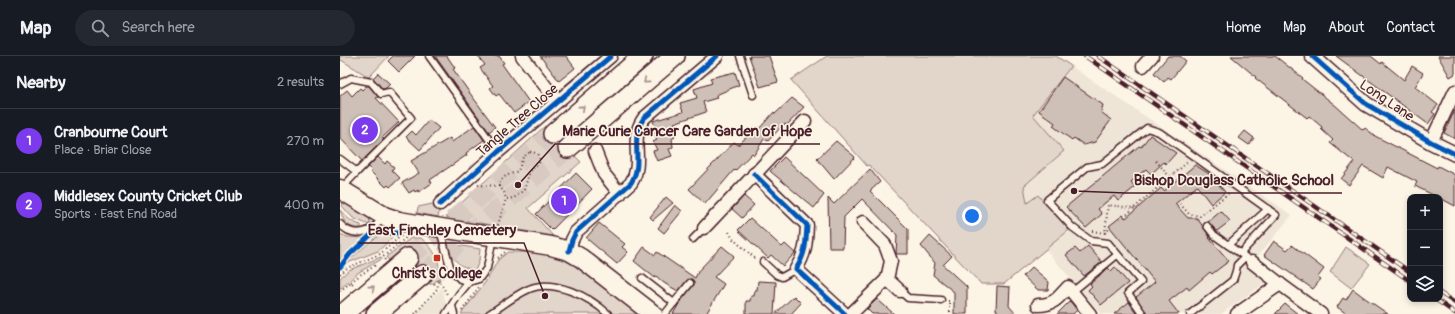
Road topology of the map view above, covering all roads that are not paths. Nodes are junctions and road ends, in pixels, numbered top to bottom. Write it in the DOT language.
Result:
graph roads {
  1 [pos="429,56"];
  2 [pos="522,56"];
  3 [pos="611,56"];
  4 [pos="643,56"];
  5 [pos="675,56"];
  6 [pos="717,56"];
  7 [pos="740,56"];
  8 [pos="1152,56"];
  9 [pos="1312,56"];
  10 [pos="1143,66"];
  11 [pos="340,84"];
  12 [pos="1455,91"];
  13 [pos="753,95"];
  14 [pos="557,101"];
  15 [pos="805,121"];
  16 [pos="553,134"];
  17 [pos="1430,142"];
  18 [pos="568,148"];
  19 [pos="595,151"];
  20 [pos="498,152"];
  21 [pos="1455,154"];
  22 [pos="340,159"];
  23 [pos="357,172"];
  24 [pos="754,174"];
  25 [pos="341,192"];
  26 [pos="620,194"];
  27 [pos="440,204"];
  28 [pos="1268,209"];
  29 [pos="384,216"];
  30 [pos="863,222"];
  31 [pos="340,224"];
  32 [pos="1208,226"];
  33 [pos="704,228"];
  34 [pos="440,229"];
  35 [pos="495,233"];
  36 [pos="693,239"];
  37 [pos="1228,245"];
  38 [pos="569,252"];
  39 [pos="1118,254"];
  40 [pos="1246,257"];
  41 [pos="408,258"];
  42 [pos="763,262"];
  43 [pos="796,269"];
  44 [pos="430,278"];
  45 [pos="642,278"];
  46 [pos="887,279"];
  47 [pos="469,282"];
  48 [pos="690,283"];
  49 [pos="1280,284"];
  50 [pos="900,291"];
  51 [pos="1072,292"];
  52 [pos="941,300"];
  53 [pos="674,303"];
  54 [pos="1038,305"];
  55 [pos="452,306"];
  56 [pos="343,314"];
  57 [pos="376,314"];
  58 [pos="446,314"];
  59 [pos="454,314"];
  60 [pos="489,314"];
  61 [pos="608,314"];
  62 [pos="653,314"];
  63 [pos="665,314"];
  64 [pos="845,314"];
  65 [pos="851,314"];
  66 [pos="1090,314"];
  67 [pos="1143,314"];
  68 [pos="1190,314"];
  69 [pos="1237,314"];
  70 [pos="1322,314"];
  1 -- 20 [label="lane"];
  2 -- 14 [label="street"];
  3 -- 14 [label="street, Tangle Tree Close"];
  16 -- 4 [label="highway, one-way"];
  5 -- 18 [label="highway, one-way"];
  6 -- 26 [label="street"];
  7 -- 13 [label="lane"];
  8 -- 10 [label="street"];
  9 -- 17 [label="street, Long Lane"];
  11 -- 23 [label="lane"];
  12 -- 17 [label="street"];
  14 -- 20 [label="street, Tangle Tree Close"];
  15 -- 24 [label="street"];
  17 -- 21 [label="street, Long Lane"];
  19 -- 26 [label="street"];
  20 -- 27 [label="street, Tangle Tree Close"];
  22 -- 23 [label="lane"];
  23 -- 25 [label="lane"];
  24 -- 33 [label="street"];
  24 -- 43 [label="street"];
  25 -- 29 [label="main road"];
  26 -- 38 [label="street"];
  28 -- 37 [label="lane"];
  28 -- 39 [label="lane"];
  28 -- 40 [label="lane"];
  29 -- 31 [label="lane"];
  29 -- 34 [label="main road"];
  30 -- 46 [label="street"];
  32 -- 37 [label="lane"];
  33 -- 36 [label="lane"];
  34 -- 35 [label="main road"];
  34 -- 47 [label="lane"];
  35 -- 38 [label="main road"];
  35 -- 47 [label="lane"];
  37 -- 40 [label="lane"];
  38 -- 62 [label="main road"];
  39 -- 51 [label="lane"];
  39 -- 67 [label="lane"];
  40 -- 49 [label="street"];
  40 -- 68 [label="lane"];
  56 -- 41 [label="highway, one-way"];
  42 -- 43 [label="lane"];
  43 -- 64 [label="street"];
  44 -- 57 [label="highway"];
  45 -- 53 [label="lane"];
  46 -- 50 [label="street"];
  46 -- 65 [label="street"];
  47 -- 55 [label="lane"];
  48 -- 53 [label="lane"];
  49 -- 69 [label="street"];
  49 -- 70 [label="street"];
  50 -- 52 [label="lane"];
  51 -- 54 [label="street"];
  51 -- 66 [label="street"];
  53 -- 63 [label="lane"];
  55 -- 58 [label="lane"];
  55 -- 59 [label="lane"];
  60 -- 61 [label="lane"];
}
